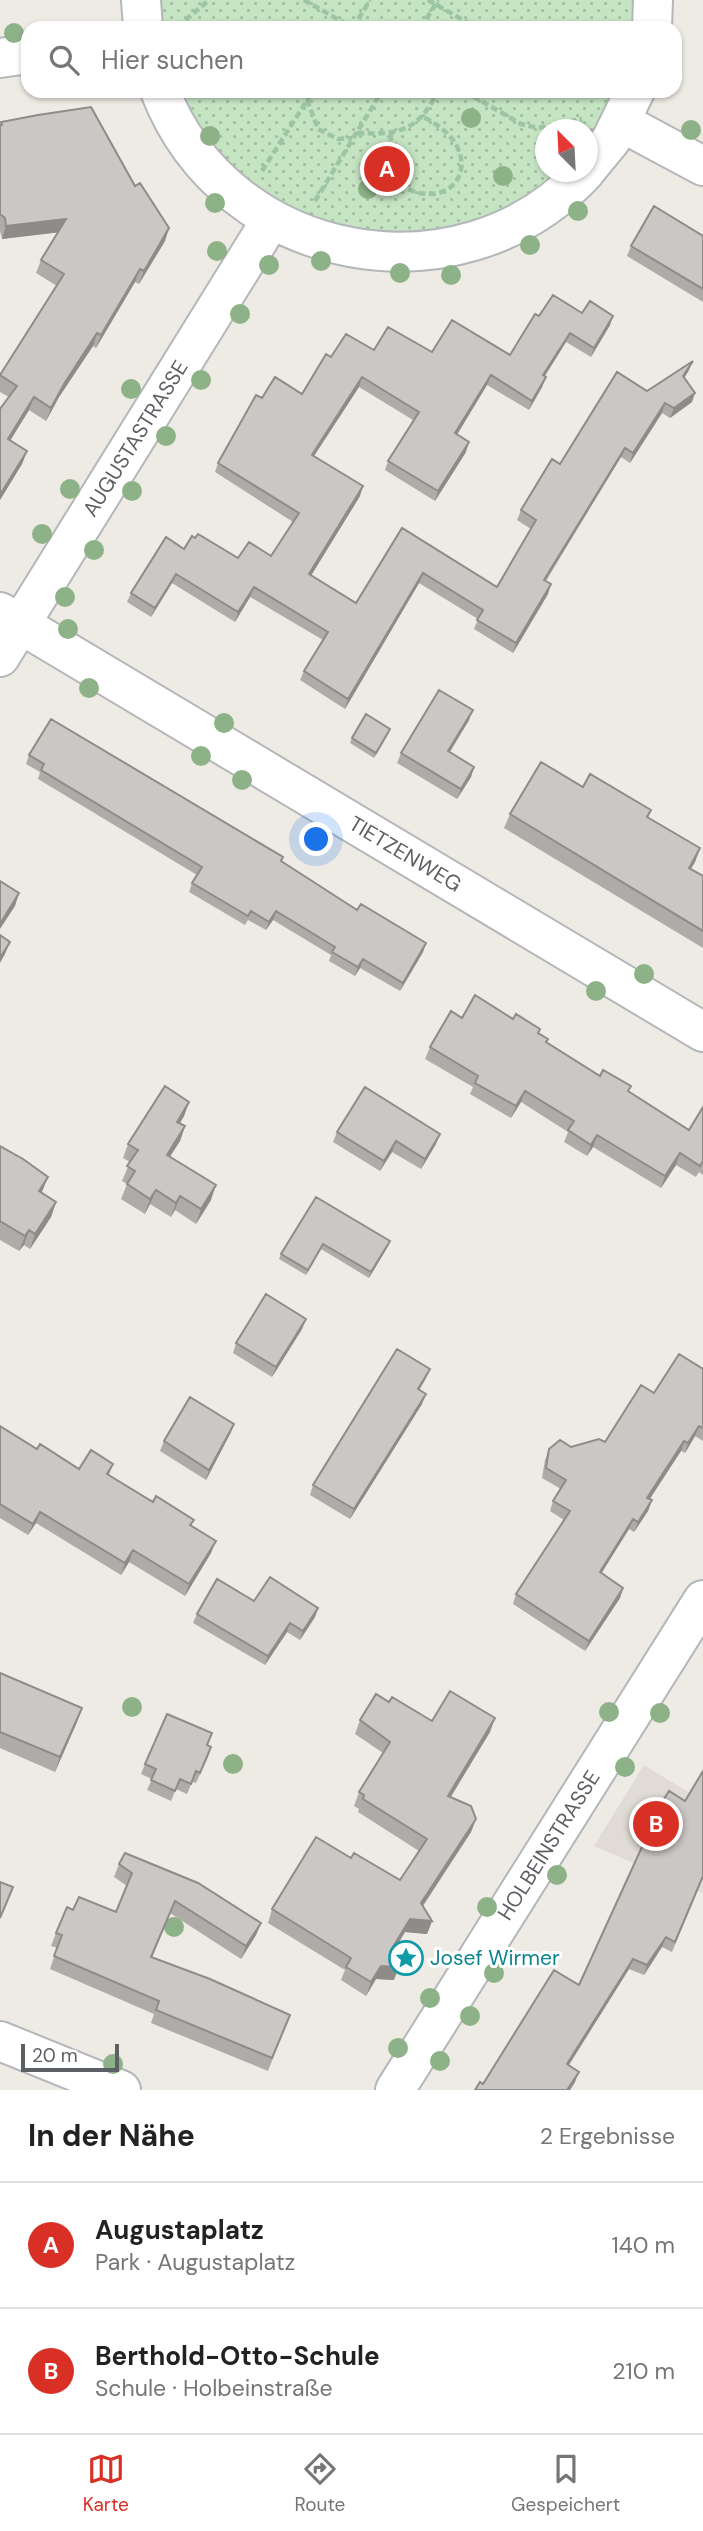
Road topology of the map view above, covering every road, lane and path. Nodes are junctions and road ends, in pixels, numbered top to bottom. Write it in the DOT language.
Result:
graph roads {
  1 [pos="141,0"];
  2 [pos="209,0"];
  3 [pos="305,0"];
  4 [pos="370,0"];
  5 [pos="428,0"];
  6 [pos="653,0"];
  7 [pos="437,2"];
  8 [pos="155,21"];
  9 [pos="185,21"];
  10 [pos="341,21"];
  11 [pos="357,21"];
  12 [pos="425,21"];
  13 [pos="466,21"];
  14 [pos="652,21"];
  15 [pos="21,55"];
  16 [pos="0,58"];
  17 [pos="164,98"];
  18 [pos="378,98"];
  19 [pos="434,98"];
  20 [pos="476,98"];
  21 [pos="307,100"];
  22 [pos="615,110"];
  23 [pos="423,117"];
  24 [pos="391,134"];
  25 [pos="355,135"];
  26 [pos="598,145"];
  27 [pos="267,164"];
  28 [pos="703,166"];
  29 [pos="573,182"];
  30 [pos="315,200"];
  31 [pos="271,220"];
  32 [pos="10,618"];
  33 [pos="0,657"];
  34 [pos="703,1032"];
  35 [pos="703,1600"];
  36 [pos="0,2041"];
  37 [pos="121,2090"];
  38 [pos="395,2090"];
  1 -- 8 [label="street"];
  2 -- 9 [label="path"];
  3 -- 10 [label="path"];
  4 -- 11 [label="path"];
  5 -- 7 [label="path"];
  6 -- 14 [label="street"];
  7 -- 12 [label="path"];
  7 -- 13 [label="path"];
  15 -- 16 [label="street"];
  17 -- 31 [label="street"];
  18 -- 25 [label="path"];
  19 -- 23 [label="path"];
  20 -- 22 [label="path"];
  21 -- 25 [label="path"];
  21 -- 27 [label="path"];
  22 -- 26 [label="street"];
  22 -- 28 [label="street"];
  23 -- 24 [label="path"];
  23 -- 24 [label="path"];
  24 -- 25 [label="path"];
  25 -- 30 [label="path"];
  29 -- 31 [label="street"];
  31 -- 32 [label="street, AUGUSTASTRASSE"];
  32 -- 33 [label="street, AUGUSTASTRASSE"];
  32 -- 34 [label="street, TIETZENWEG"];
  35 -- 38 [label="street, HOLBEINSTRASSE"];
  36 -- 37 [label="street"];
}
